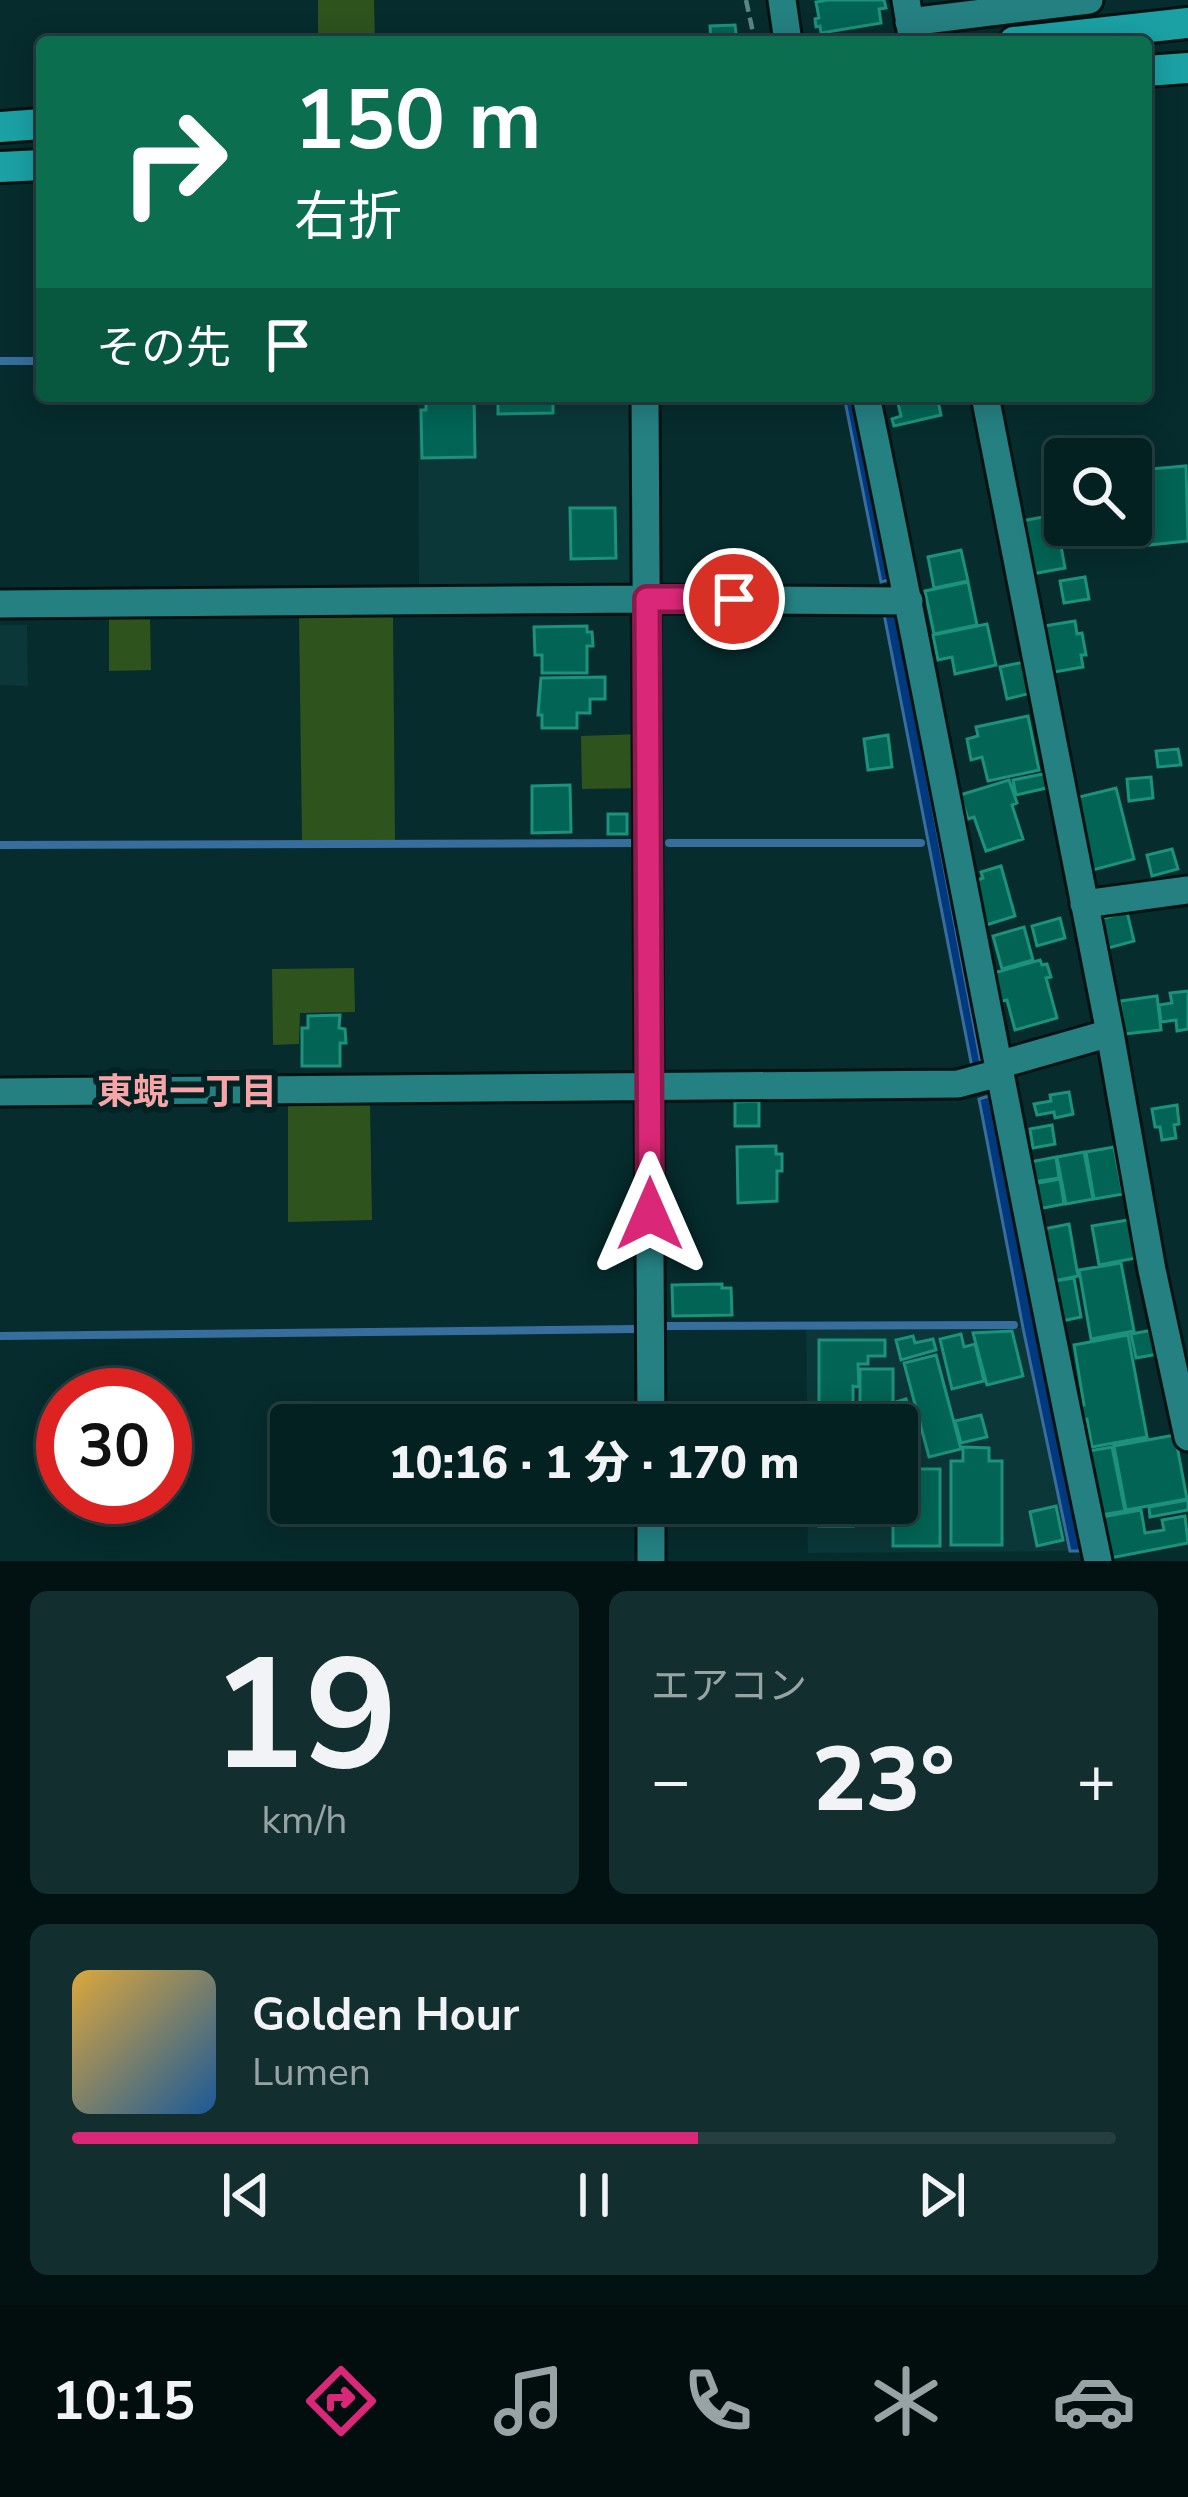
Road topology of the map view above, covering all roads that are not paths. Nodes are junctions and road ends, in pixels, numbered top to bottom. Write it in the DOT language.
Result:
graph roads {
  1 [pos="782,0"];
  2 [pos="1089,0"];
  3 [pos="909,21"];
  4 [pos="1188,23"];
  5 [pos="787,36"];
  6 [pos="1069,36"];
  7 [pos="1188,68"];
  8 [pos="1152,71"];
  9 [pos="36,124"];
  10 [pos="0,127"];
  11 [pos="36,165"];
  12 [pos="0,167"];
  13 [pos="645,402"];
  14 [pos="867,402"];
  15 [pos="986,402"];
  16 [pos="647,599"];
  17 [pos="909,601"];
  18 [pos="0,604"];
  19 [pos="1188,890"];
  20 [pos="1084,904"];
  21 [pos="1110,1034"];
  22 [pos="999,1069"];
  23 [pos="650,1087"];
  24 [pos="0,1092"];
  25 [pos="651,1404"];
  26 [pos="1188,1437"];
  27 [pos="651,1524"];
  28 [pos="651,1561"];
  29 [pos="1098,1561"];
  1 -- 5 [label="street"];
  2 -- 3 [label="street"];
  4 -- 6 [label="main road"];
  7 -- 8 [label="main road"];
  9 -- 10 [label="main road"];
  11 -- 12 [label="main road"];
  13 -- 16 [label="street"];
  14 -- 17 [label="street"];
  15 -- 20 [label="street"];
  16 -- 17 [label="street"];
  16 -- 18 [label="street"];
  16 -- 23 [label="street"];
  17 -- 22 [label="street"];
  19 -- 20 [label="street"];
  20 -- 21 [label="street"];
  21 -- 22 [label="street"];
  21 -- 26 [label="street"];
  22 -- 23 [label="street"];
  22 -- 29 [label="street"];
  23 -- 24 [label="street"];
  23 -- 25 [label="street"];
  27 -- 28 [label="street"];
}
